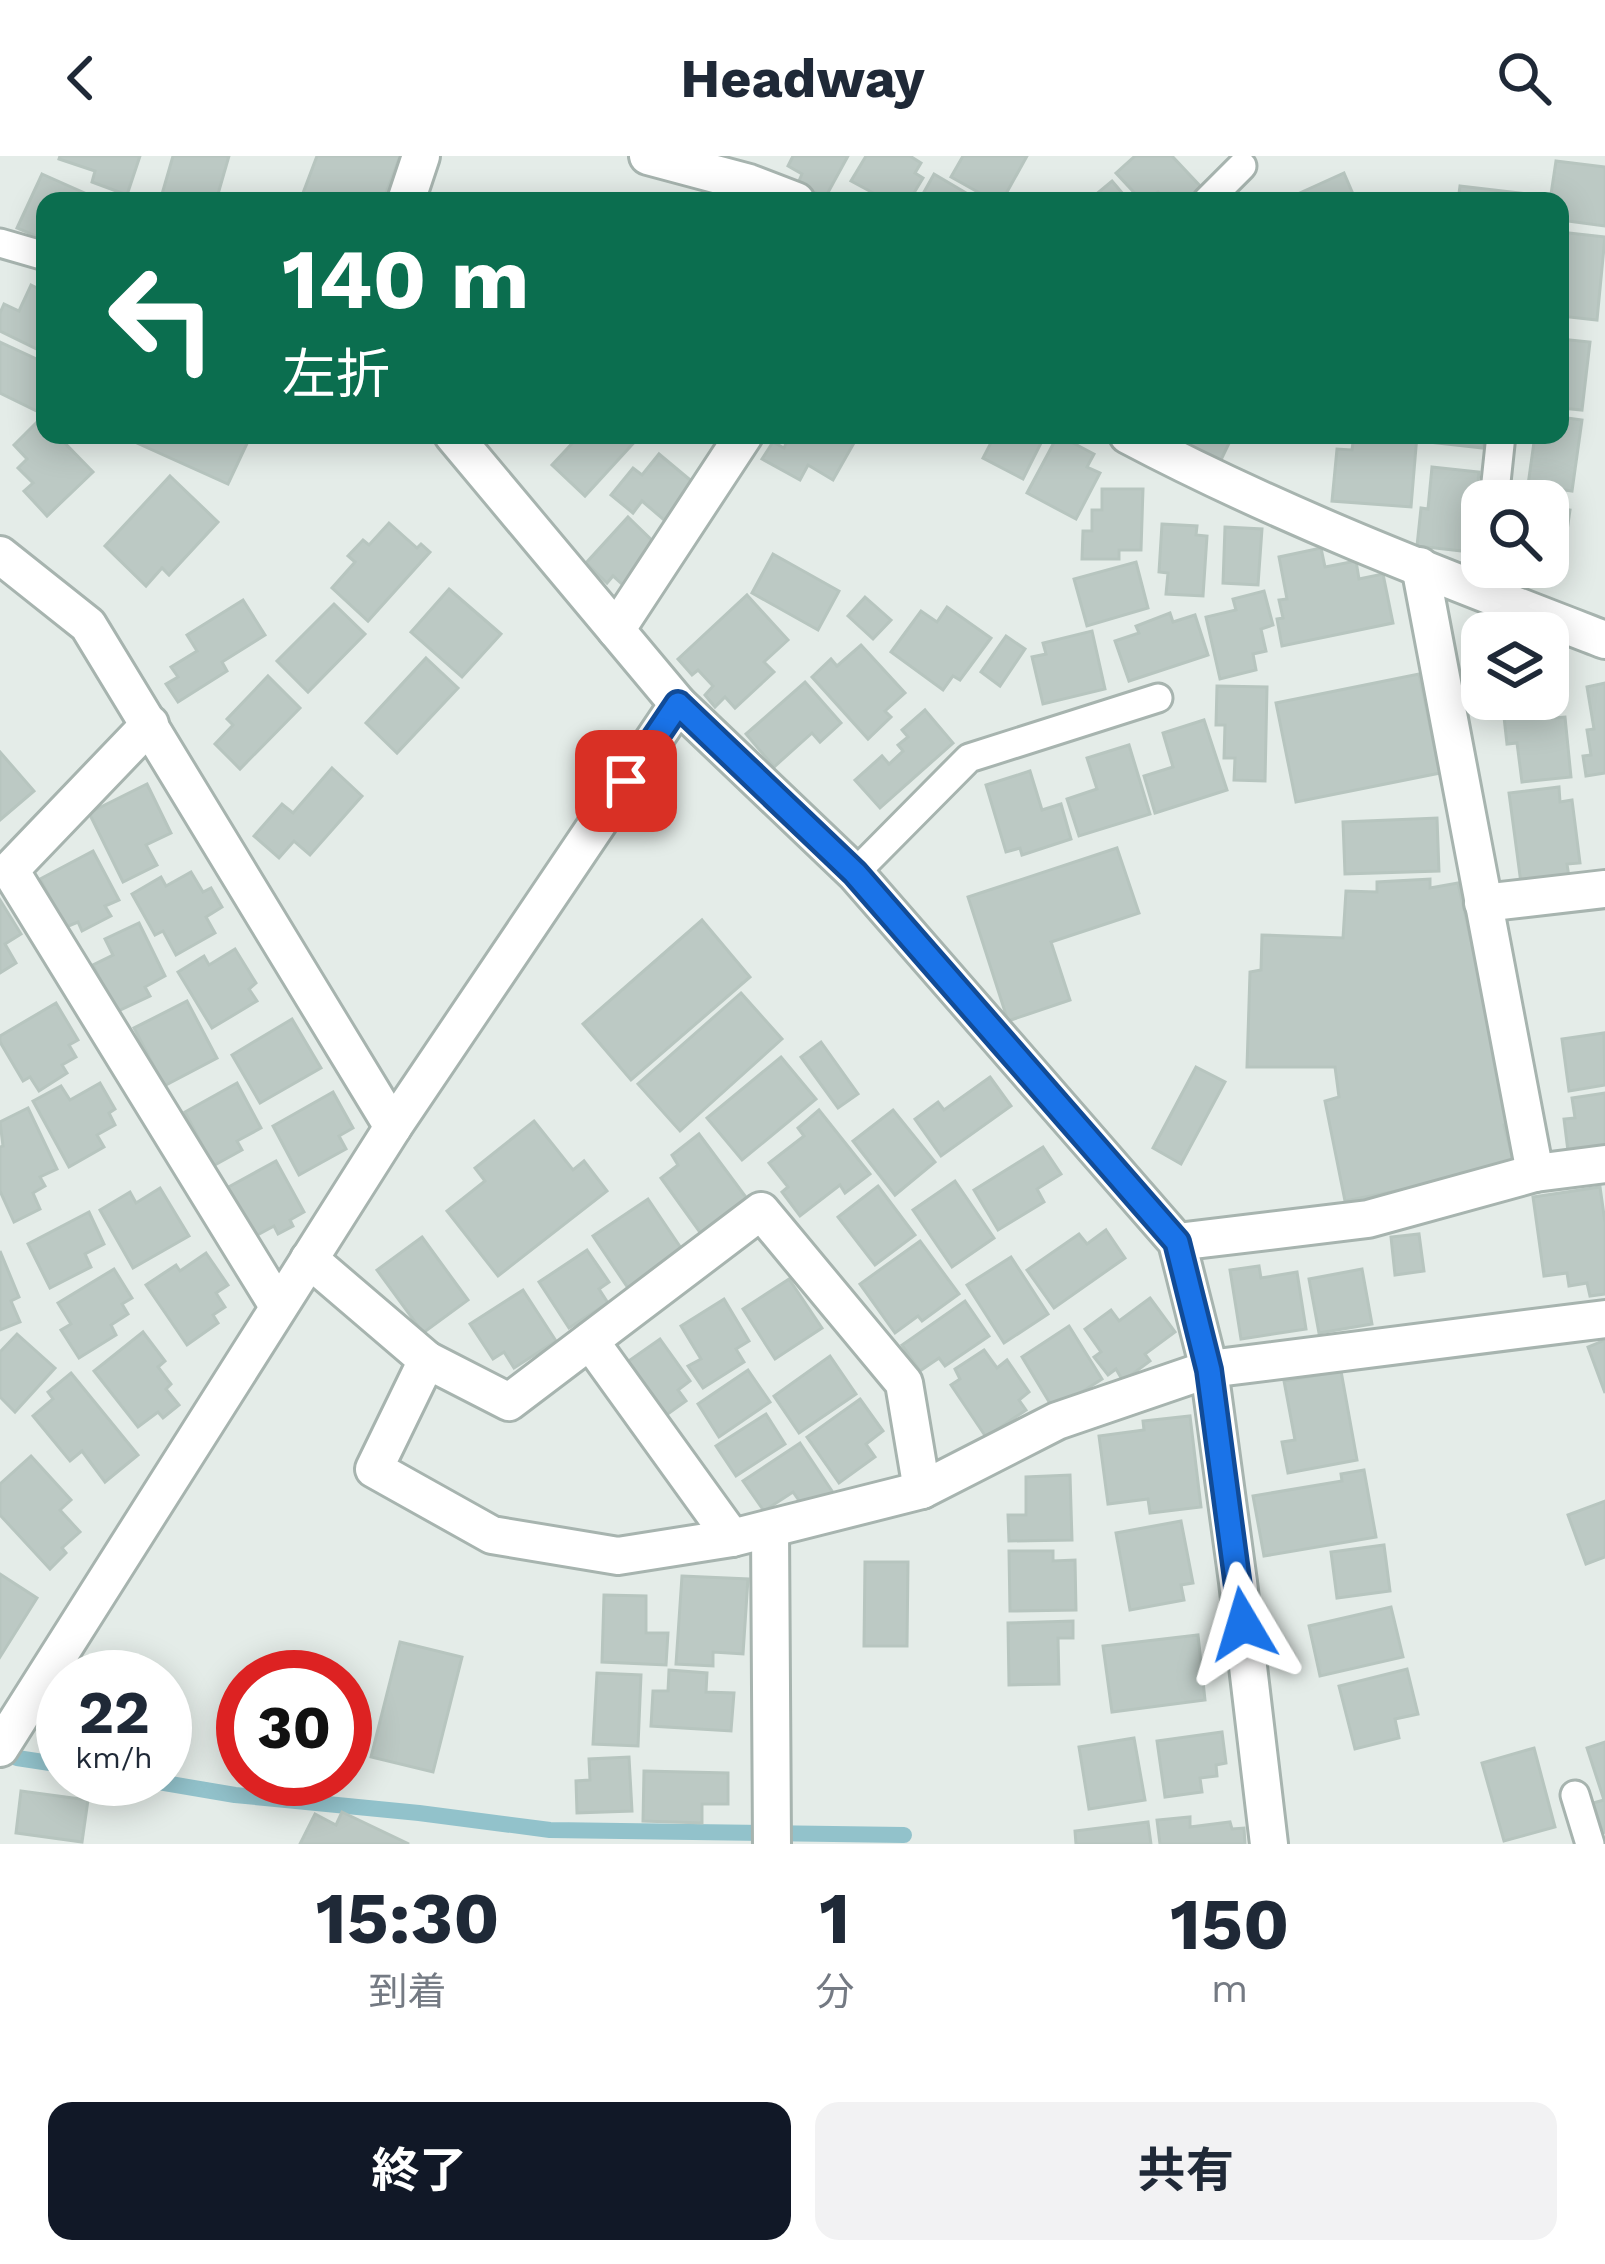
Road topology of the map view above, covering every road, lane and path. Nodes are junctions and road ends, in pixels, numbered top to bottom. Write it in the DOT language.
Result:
graph roads {
  1 [pos="421,156"];
  2 [pos="648,156"];
  3 [pos="1242,166"];
  4 [pos="754,170"];
  5 [pos="409,192"];
  6 [pos="784,192"];
  7 [pos="1216,192"];
  8 [pos="0,243"];
  9 [pos="36,253"];
  10 [pos="461,444"];
  11 [pos="738,444"];
  12 [pos="1145,444"];
  13 [pos="1500,444"];
  14 [pos="1496,480"];
  15 [pos="0,555"];
  16 [pos="1420,566"];
  17 [pos="1461,575"];
  18 [pos="1501,588"];
  19 [pos="616,630"];
  20 [pos="1605,640"];
  21 [pos="1158,698"];
  22 [pos="678,704"];
  23 [pos="149,724"];
  24 [pos="855,873"];
  25 [pos="1605,889"];
  26 [pos="1483,903"];
  27 [pos="393,1127"];
  28 [pos="1605,1164"];
  29 [pos="1534,1173"];
  30 [pos="1177,1242"];
  31 [pos="309,1259"];
  32 [pos="278,1306"];
  33 [pos="1605,1319"];
  34 [pos="590,1340"];
  35 [pos="427,1360"];
  36 [pos="1209,1370"];
  37 [pos="922,1490"];
  38 [pos="770,1529"];
  39 [pos="732,1538"];
  40 [pos="0,1748"];
  41 [pos="1574,1795"];
  42 [pos="772,1844"];
  43 [pos="1269,1844"];
  44 [pos="1590,1844"];
  1 -- 5 [label="street"];
  2 -- 4 [label="street"];
  3 -- 7 [label="lane"];
  4 -- 6 [label="street"];
  8 -- 9 [label="lane"];
  10 -- 19 [label="street"];
  11 -- 19 [label="street"];
  12 -- 16 [label="street"];
  13 -- 14 [label="lane"];
  15 -- 23 [label="street"];
  16 -- 17 [label="street"];
  16 -- 26 [label="street"];
  18 -- 20 [label="street"];
  19 -- 22 [label="street"];
  21 -- 24 [label="lane"];
  22 -- 24 [label="street"];
  22 -- 27 [label="street"];
  23 -- 27 [label="street"];
  23 -- 32 [label="street"];
  24 -- 30 [label="street"];
  25 -- 26 [label="street"];
  26 -- 29 [label="street"];
  27 -- 31 [label="street"];
  28 -- 29 [label="street"];
  29 -- 30 [label="street"];
  30 -- 36 [label="street"];
  31 -- 32 [label="street"];
  31 -- 35 [label="street"];
  32 -- 40 [label="street"];
  33 -- 36 [label="street"];
  34 -- 35 [label="street"];
  34 -- 37 [label="street"];
  34 -- 39 [label="street"];
  35 -- 39 [label="street"];
  36 -- 37 [label="street"];
  36 -- 43 [label="street"];
  37 -- 38 [label="street"];
  38 -- 39 [label="street"];
  38 -- 42 [label="street"];
  41 -- 44 [label="lane"];
}
